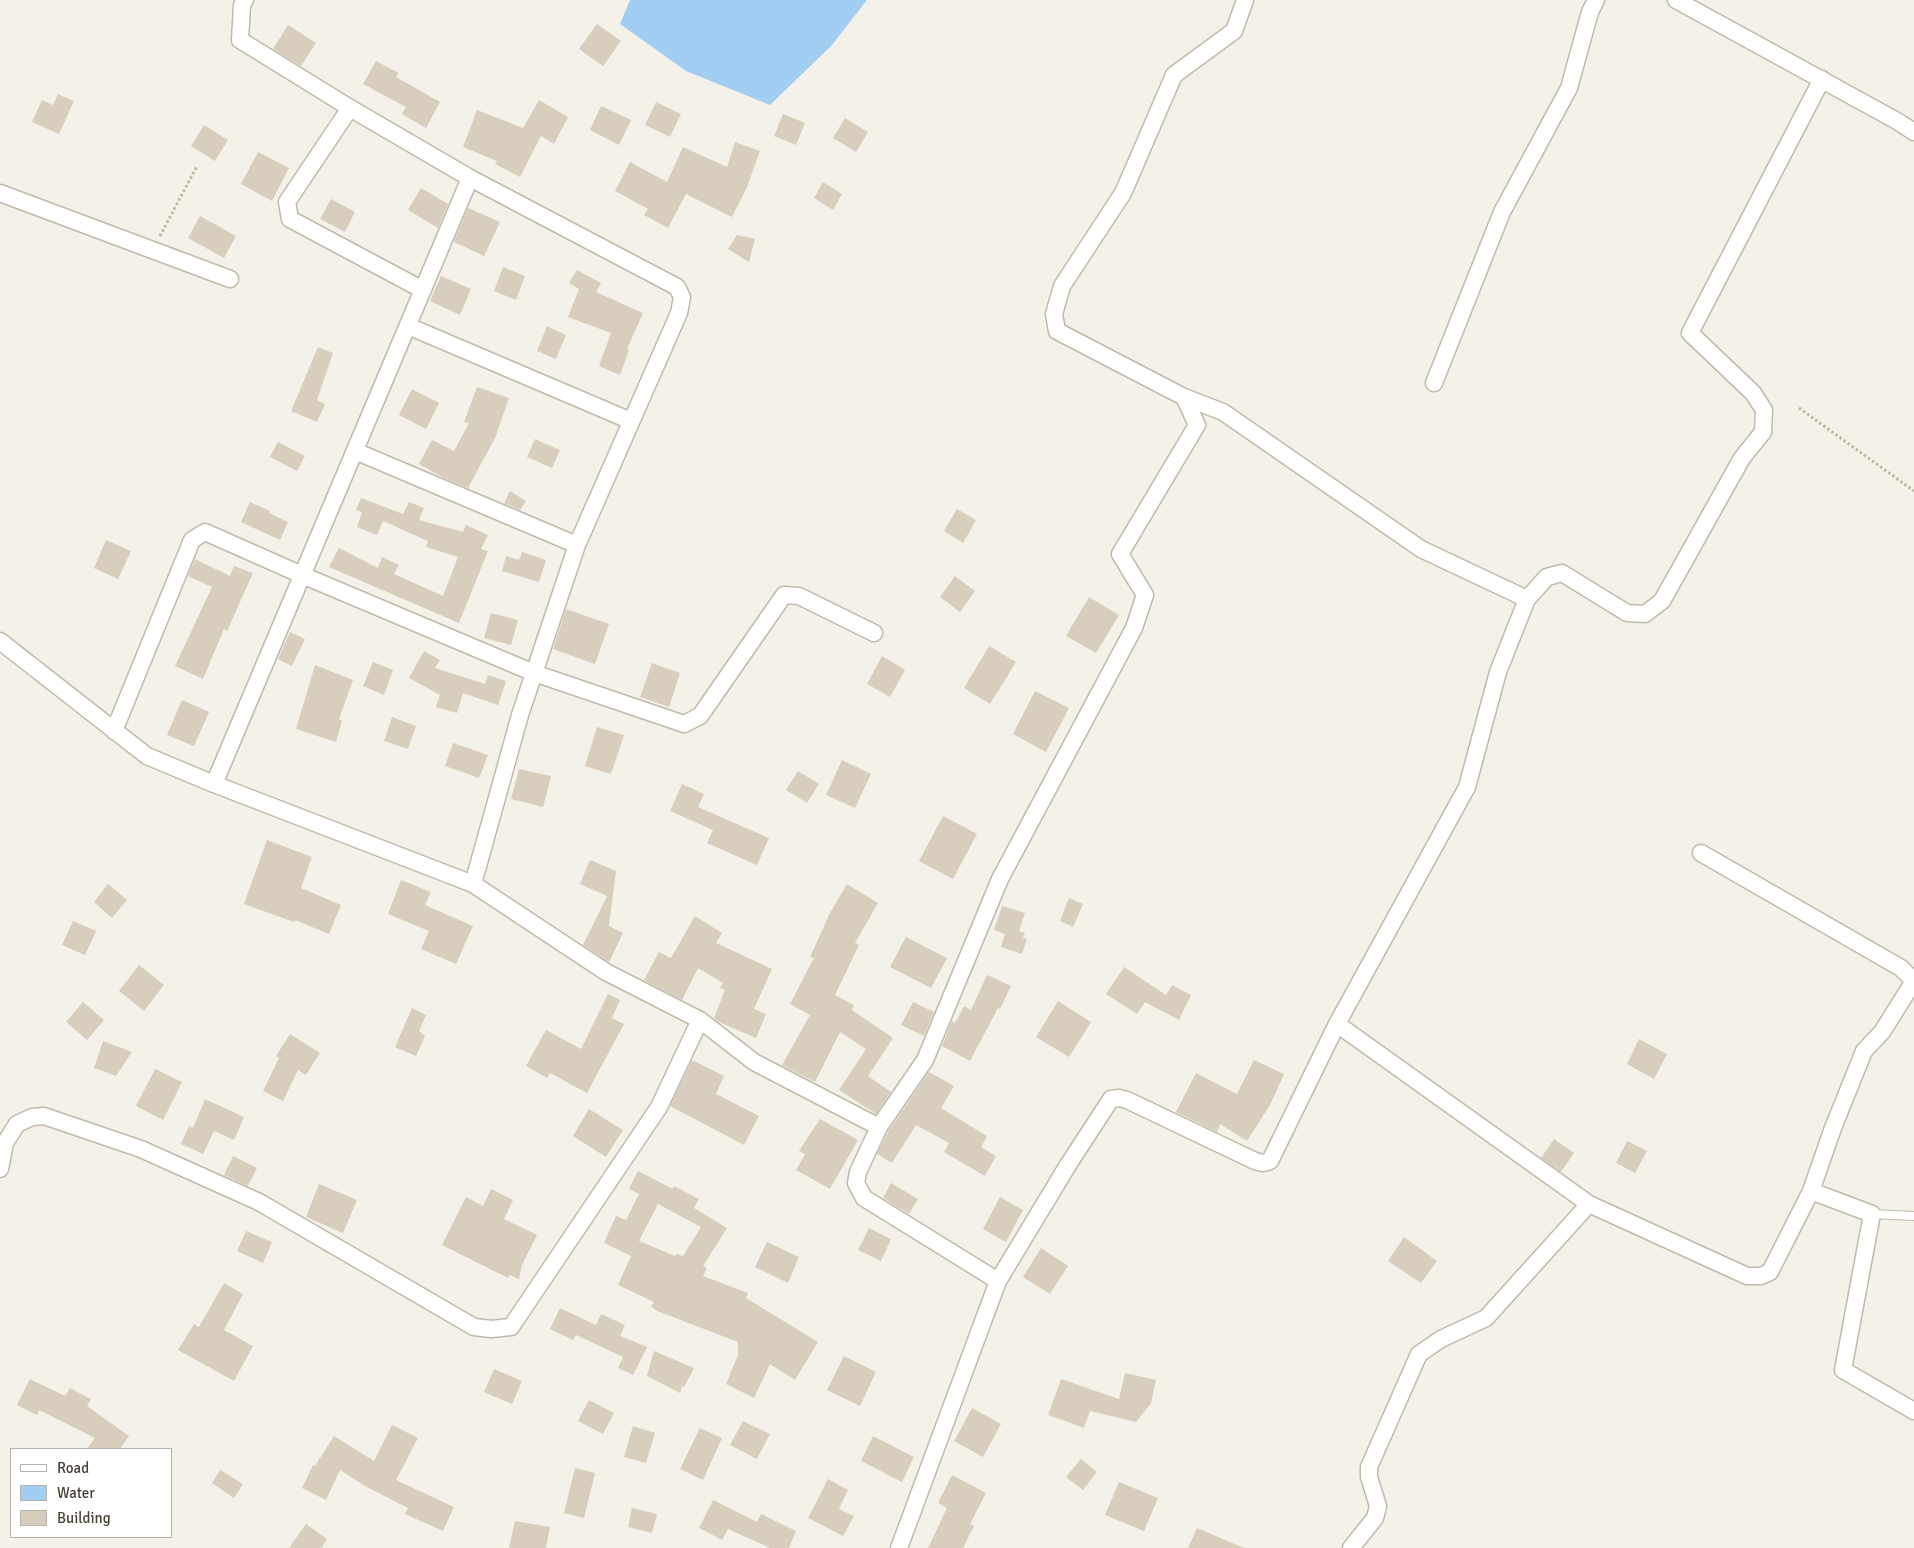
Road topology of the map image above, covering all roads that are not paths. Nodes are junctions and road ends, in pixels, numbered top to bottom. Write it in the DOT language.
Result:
graph roads {
  1 [pos="245,0"];
  2 [pos="1245,0"];
  3 [pos="1596,0"];
  4 [pos="1676,0"];
  5 [pos="1822,79"];
  6 [pos="350,108"];
  7 [pos="1914,132"];
  8 [pos="470,178"];
  9 [pos="0,193"];
  10 [pos="230,279"];
  11 [pos="423,290"];
  12 [pos="408,326"];
  13 [pos="1434,383"];
  14 [pos="1184,398"];
  15 [pos="631,421"];
  16 [pos="355,451"];
  17 [pos="577,545"];
  18 [pos="302,575"];
  19 [pos="1527,599"];
  20 [pos="874,633"];
  21 [pos="0,641"];
  22 [pos="534,673"];
  23 [pos="114,731"];
  24 [pos="214,784"];
  25 [pos="1701,853"];
  26 [pos="473,884"];
  27 [pos="1914,981"];
  28 [pos="700,1020"];
  29 [pos="1337,1024"];
  30 [pos="879,1127"];
  31 [pos="0,1169"];
  32 [pos="1811,1190"];
  33 [pos="1589,1204"];
  34 [pos="1872,1214"];
  35 [pos="1914,1216"];
  36 [pos="998,1281"];
  37 [pos="1914,1410"];
  38 [pos="899,1548"];
  39 [pos="1351,1548"];
  1 -- 6 [label="street"];
  2 -- 14 [label="street"];
  3 -- 13 [label="street"];
  4 -- 5 [label="street"];
  5 -- 7 [label="street"];
  5 -- 19 [label="street"];
  6 -- 8 [label="street"];
  6 -- 11 [label="street"];
  8 -- 11 [label="street"];
  8 -- 15 [label="street"];
  9 -- 10 [label="street"];
  11 -- 12 [label="street"];
  12 -- 15 [label="street"];
  12 -- 16 [label="street"];
  14 -- 19 [label="street"];
  14 -- 30 [label="street"];
  15 -- 17 [label="street"];
  16 -- 17 [label="street"];
  16 -- 18 [label="street"];
  17 -- 22 [label="street"];
  18 -- 22 [label="street"];
  18 -- 23 [label="street"];
  18 -- 24 [label="street"];
  19 -- 29 [label="street"];
  20 -- 22 [label="street"];
  21 -- 23 [label="street"];
  22 -- 26 [label="street"];
  23 -- 24 [label="street"];
  24 -- 26 [label="street"];
  25 -- 27 [label="street"];
  26 -- 28 [label="street"];
  27 -- 32 [label="street"];
  28 -- 30 [label="street"];
  28 -- 31 [label="street"];
  29 -- 33 [label="street"];
  29 -- 36 [label="street"];
  30 -- 36 [label="street"];
  32 -- 33 [label="street"];
  32 -- 34 [label="street"];
  33 -- 39 [label="street"];
  34 -- 35 [label="lane"];
  34 -- 37 [label="street"];
  36 -- 38 [label="street"];
}
